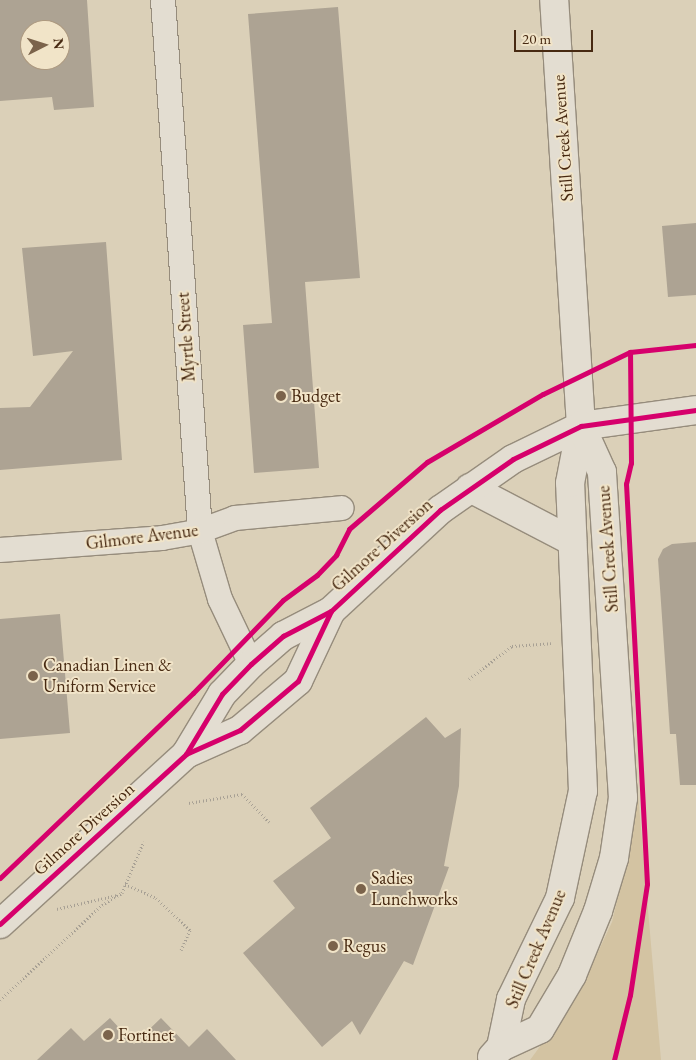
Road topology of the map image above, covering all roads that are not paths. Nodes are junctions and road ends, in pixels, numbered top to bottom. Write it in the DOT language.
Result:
graph roads {
  1 [pos="163,0"];
  2 [pos="554,0"];
  3 [pos="696,410"];
  4 [pos="582,426"];
  5 [pos="470,488"];
  6 [pos="342,508"];
  7 [pos="200,531"];
  8 [pos="572,541"];
  9 [pos="0,550"];
  10 [pos="331,611"];
  11 [pos="251,664"];
  12 [pos="186,754"];
  13 [pos="0,924"];
  14 [pos="495,1054"];
  1 -- 7 [label="street, Myrtle Street"];
  2 -- 4 [label="street, Still Creek Avenue"];
  3 -- 4 [label="street"];
  4 -- 5 [label="street, Gilmore Diversion"];
  4 -- 8 [label="street, Still Creek Avenue"];
  4 -- 14 [label="street, Still Creek Avenue"];
  5 -- 8 [label="street"];
  5 -- 10 [label="street, Gilmore Diversion"];
  6 -- 7 [label="street, Gilmore Avenue"];
  7 -- 9 [label="street, Gilmore Avenue"];
  7 -- 11 [label="street, Myrtle Street"];
  8 -- 14 [label="street, Still Creek Avenue"];
  10 -- 11 [label="street, Gilmore Diversion"];
  10 -- 12 [label="street, Gilmore Diversion"];
  11 -- 12 [label="street, Gilmore Diversion"];
  12 -- 13 [label="street, Gilmore Diversion"];
}
